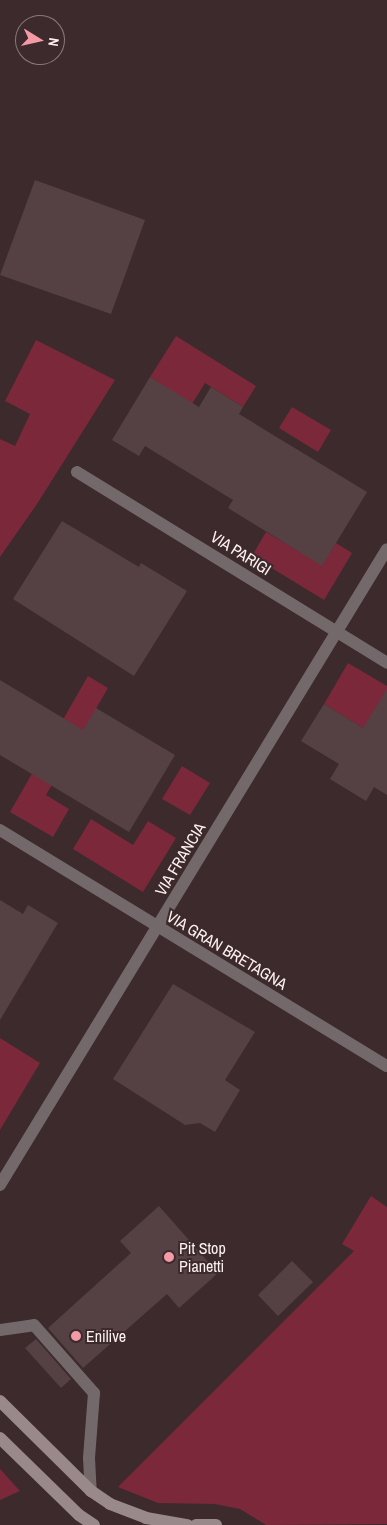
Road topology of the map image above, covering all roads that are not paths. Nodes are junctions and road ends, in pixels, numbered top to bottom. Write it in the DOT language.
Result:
graph roads {
  1 [pos="77,472"];
  2 [pos="387,549"];
  3 [pos="337,631"];
  4 [pos="387,662"];
  5 [pos="0,830"];
  6 [pos="158,927"];
  7 [pos="387,1066"];
  8 [pos="0,1186"];
  9 [pos="0,1330"];
  10 [pos="0,1401"];
  11 [pos="0,1438"];
  12 [pos="91,1491"];
  13 [pos="94,1525"];
  14 [pos="187,1525"];
  15 [pos="196,1525"];
  16 [pos="216,1525"];
  1 -- 3 [label="street, VIA PARIGI"];
  2 -- 3 [label="street, VIA FRANCIA"];
  3 -- 4 [label="street, VIA PARIGI"];
  3 -- 6 [label="street, VIA FRANCIA"];
  5 -- 6 [label="street, VIA GRAN BRETAGNA"];
  6 -- 7 [label="street, VIA GRAN BRETAGNA"];
  6 -- 8 [label="street, VIA FRANCIA"];
  9 -- 12 [label="street"];
  10 -- 12 [label="main road"];
  11 -- 13 [label="main road"];
  12 -- 14 [label="main road"];
  15 -- 16 [label="main road"];
}
